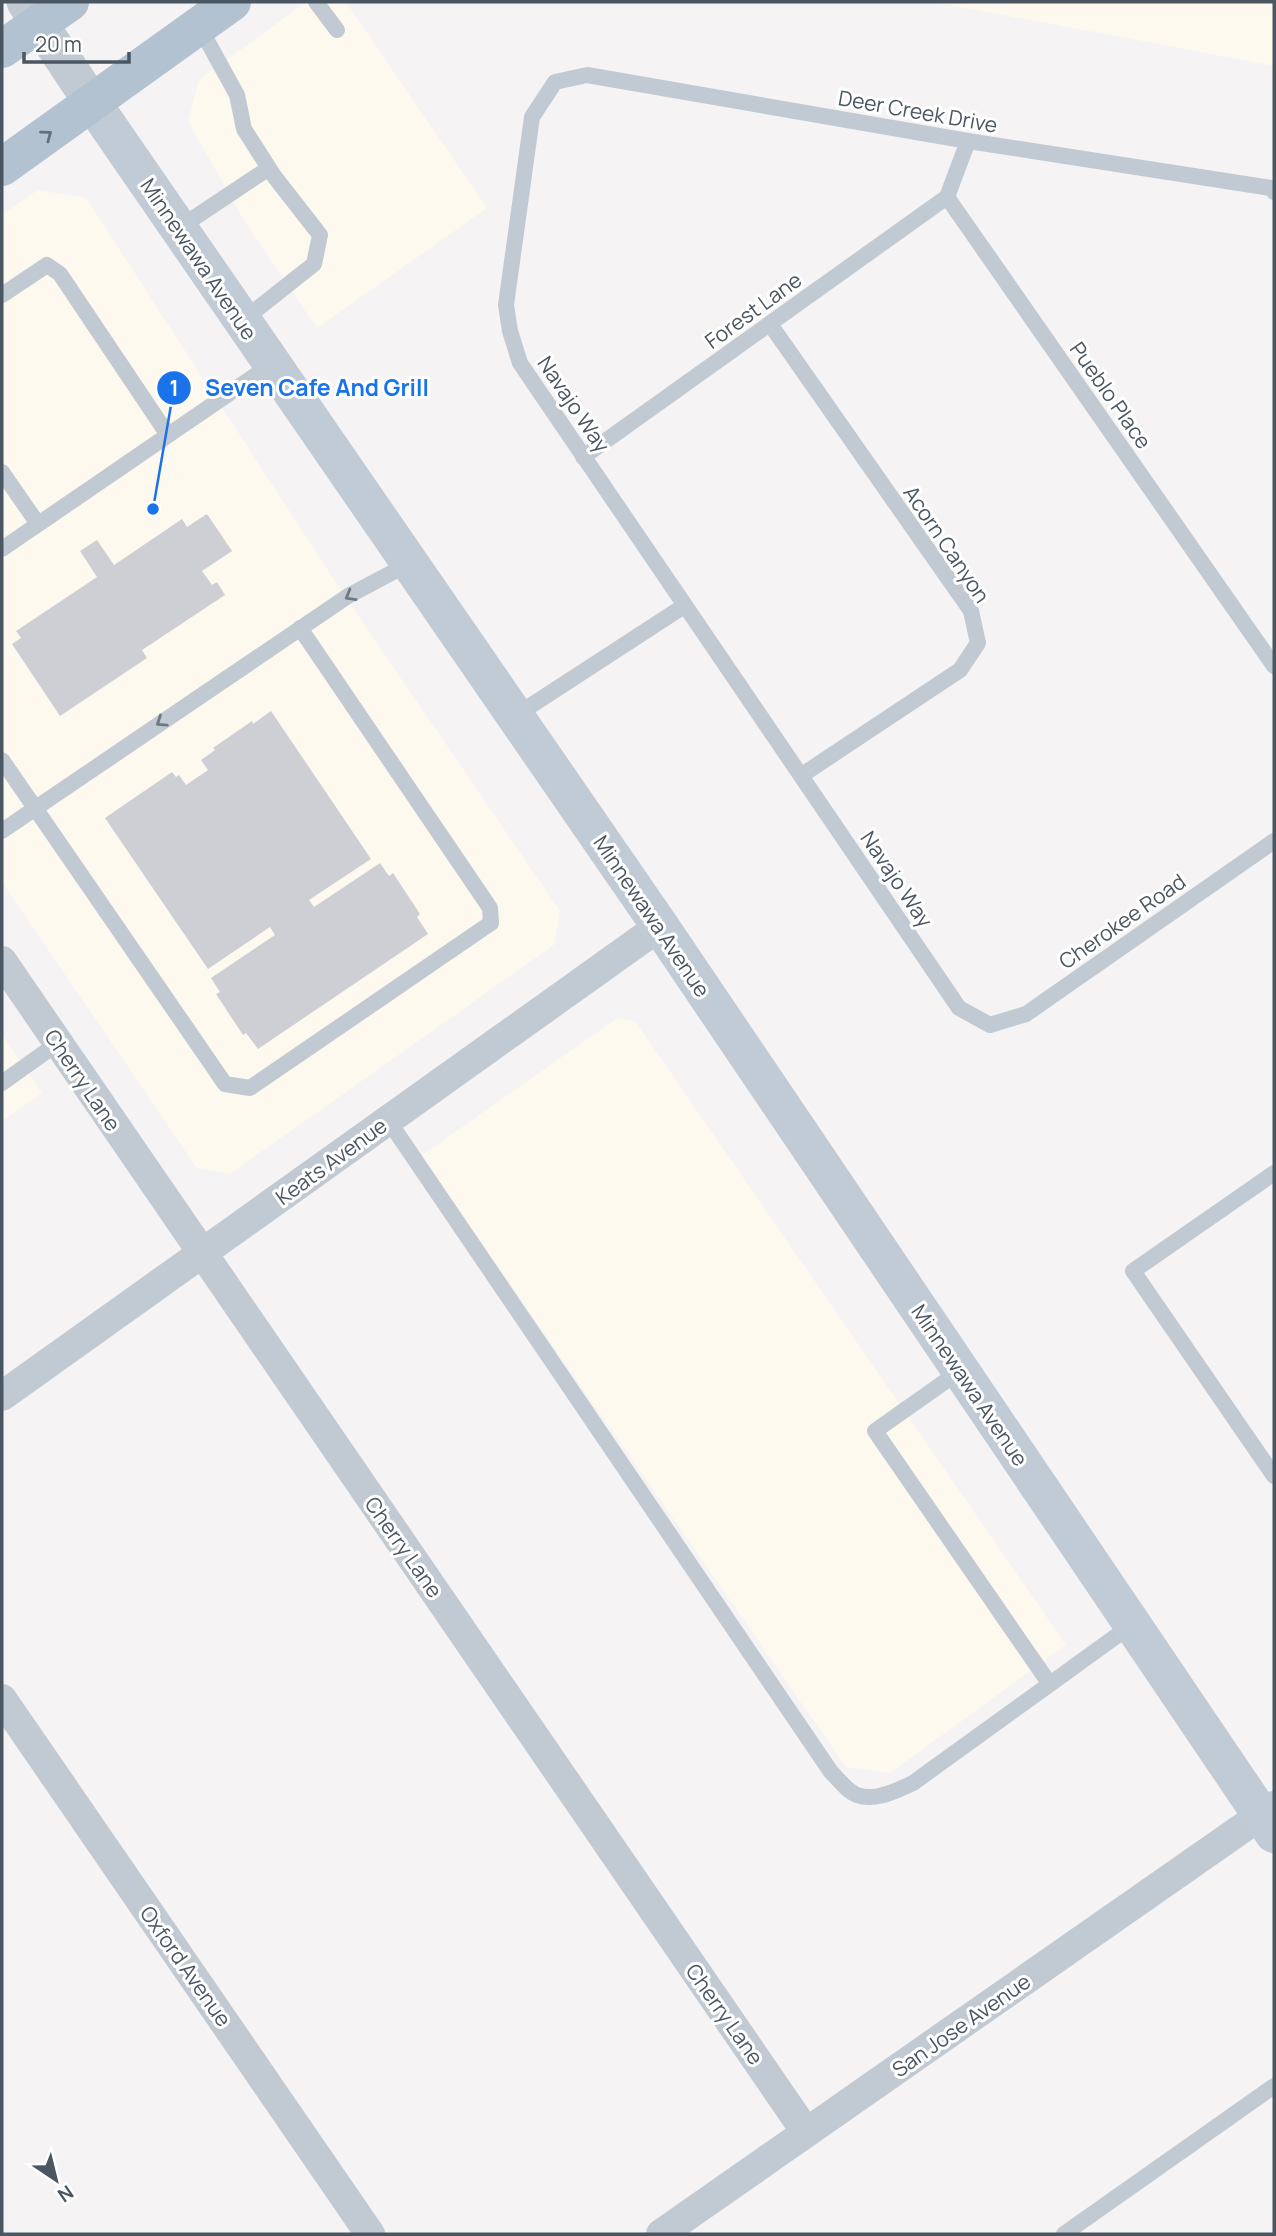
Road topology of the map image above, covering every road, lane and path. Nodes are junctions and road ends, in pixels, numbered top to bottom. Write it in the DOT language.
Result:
graph roads {
  1 [pos="232,2"];
  2 [pos="316,2"];
  3 [pos="45,9"];
  4 [pos="198,25"];
  5 [pos="337,30"];
  6 [pos="2,49"];
  7 [pos="555,82"];
  8 [pos="91,101"];
  9 [pos="968,141"];
  10 [pos="2,167"];
  11 [pos="269,168"];
  12 [pos="1274,192"];
  13 [pos="947,197"];
  14 [pos="179,229"];
  15 [pos="2,295"];
  16 [pos="242,321"];
  17 [pos="770,324"];
  18 [pos="271,364"];
  19 [pos="168,435"];
  20 [pos="583,457"];
  21 [pos="2,472"];
  22 [pos="38,524"];
  23 [pos="2,549"];
  24 [pos="410,564"];
  25 [pos="684,606"];
  26 [pos="300,628"];
  27 [pos="1274,666"];
  28 [pos="515,716"];
  29 [pos="2,760"];
  30 [pos="802,775"];
  31 [pos="35,807"];
  32 [pos="2,831"];
  33 [pos="1274,841"];
  34 [pos="660,926"];
  35 [pos="2,961"];
  36 [pos="989,1026"];
  37 [pos="58,1043"];
  38 [pos="2,1083"];
  39 [pos="388,1120"];
  40 [pos="1274,1173"];
  41 [pos="202,1253"];
  42 [pos="960,1371"];
  43 [pos="2,1396"];
  44 [pos="1274,1476"];
  45 [pos="1133,1624"];
  46 [pos="1049,1683"];
  47 [pos="2,1699"];
  48 [pos="1270,1818"];
  49 [pos="1274,2086"];
  50 [pos="807,2132"];
  51 [pos="370,2234"];
  52 [pos="660,2234"];
  53 [pos="1064,2234"];
  1 -- 4 [label="main road"];
  2 -- 5 [label="lane"];
  3 -- 6 [label="main road"];
  3 -- 8 [label="street, Minnewawa Avenue"];
  4 -- 8 [label="main road"];
  4 -- 11 [label="lane"];
  7 -- 9 [label="lane, Deer Creek Drive"];
  7 -- 20 [label="lane, Navajo Way"];
  10 -- 8 [label="main road, one-way"];
  8 -- 14 [label="main road, Minnewawa Avenue"];
  9 -- 12 [label="lane, Deer Creek Drive"];
  9 -- 13 [label="lane"];
  11 -- 14 [label="lane"];
  11 -- 16 [label="lane"];
  13 -- 17 [label="lane, Forest Lane"];
  13 -- 27 [label="lane, Pueblo Place"];
  14 -- 16 [label="main road, Minnewawa Avenue"];
  15 -- 19 [label="lane"];
  16 -- 18 [label="main road, Minnewawa Avenue"];
  17 -- 20 [label="lane, Forest Lane"];
  17 -- 30 [label="lane, Acorn Canyon"];
  18 -- 19 [label="lane"];
  18 -- 24 [label="main road, Minnewawa Avenue"];
  19 -- 22 [label="lane"];
  20 -- 25 [label="lane, Navajo Way"];
  21 -- 22 [label="lane"];
  22 -- 23 [label="lane"];
  24 -- 26 [label="lane, one-way"];
  24 -- 28 [label="main road, Minnewawa Avenue"];
  25 -- 28 [label="lane"];
  25 -- 30 [label="lane, Navajo Way"];
  26 -- 31 [label="lane, one-way"];
  26 -- 31 [label="lane"];
  28 -- 34 [label="main road, Minnewawa Avenue"];
  29 -- 31 [label="lane"];
  30 -- 36 [label="lane, Navajo Way"];
  31 -- 32 [label="lane"];
  33 -- 36 [label="lane, Cherokee Road"];
  34 -- 39 [label="street, Keats Avenue"];
  34 -- 42 [label="main road, Minnewawa Avenue"];
  35 -- 37 [label="street, Cherry Lane"];
  37 -- 38 [label="lane"];
  37 -- 41 [label="street, Cherry Lane"];
  39 -- 41 [label="street, Keats Avenue"];
  39 -- 46 [label="lane"];
  40 -- 44 [label="lane"];
  41 -- 43 [label="street, Keats Avenue"];
  41 -- 50 [label="street, Cherry Lane"];
  42 -- 45 [label="main road, Minnewawa Avenue"];
  42 -- 46 [label="lane"];
  45 -- 46 [label="lane"];
  45 -- 48 [label="main road, Minnewawa Avenue"];
  47 -- 51 [label="street, Oxford Avenue"];
  48 -- 50 [label="street, San Jose Avenue"];
  49 -- 53 [label="lane"];
  50 -- 52 [label="street, San Jose Avenue"];
}
